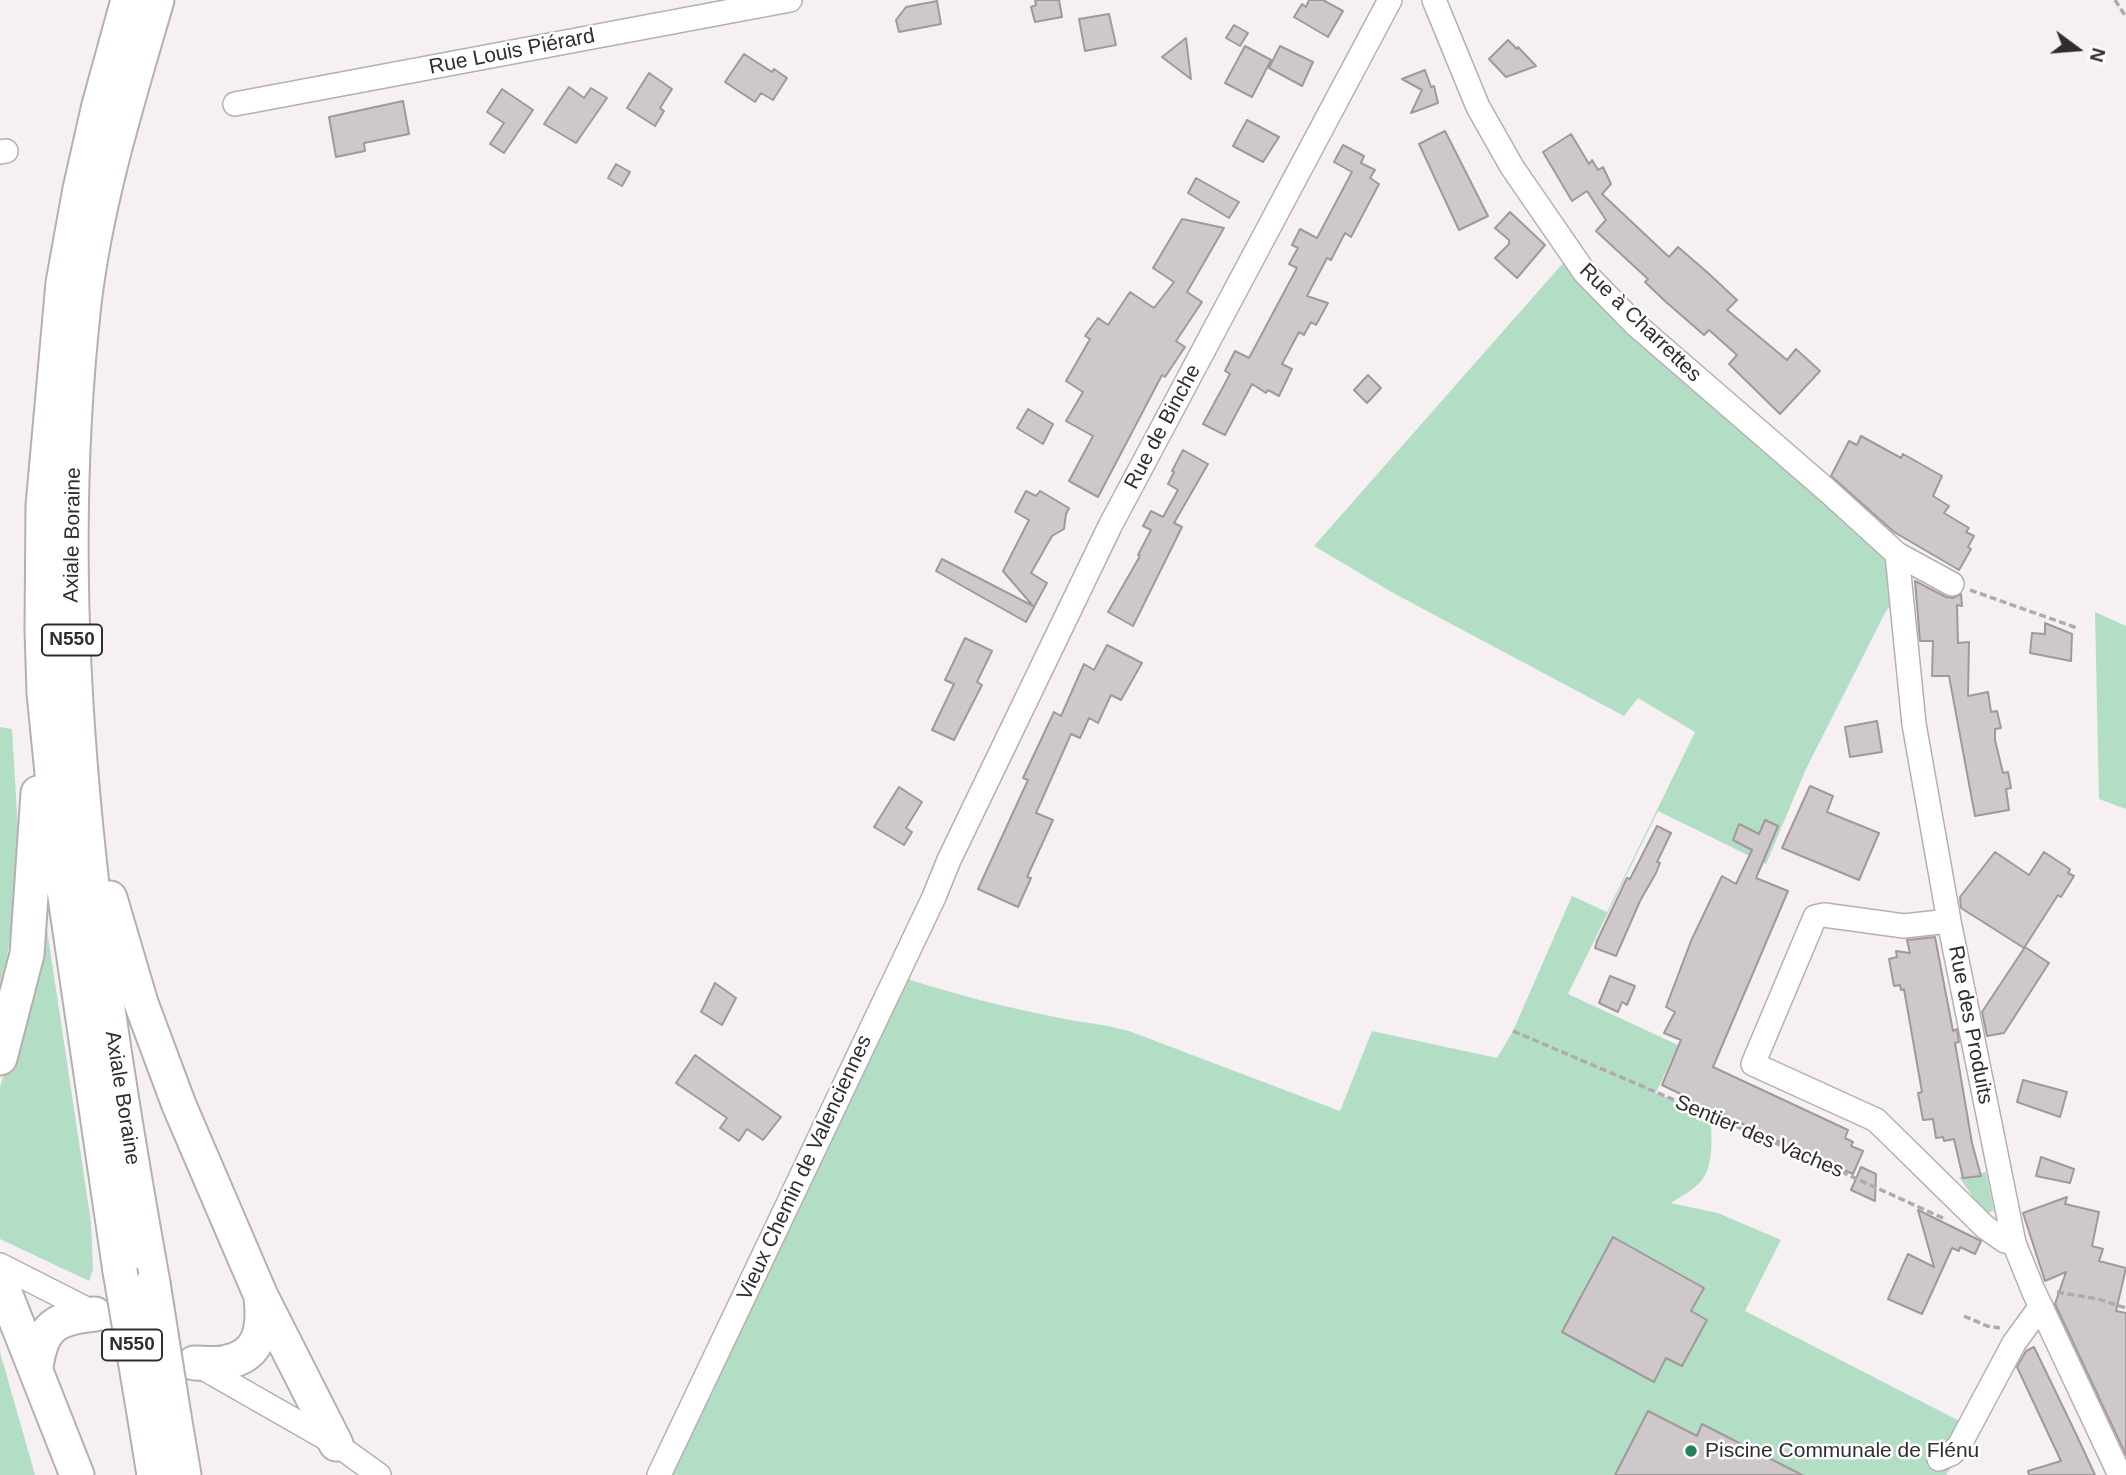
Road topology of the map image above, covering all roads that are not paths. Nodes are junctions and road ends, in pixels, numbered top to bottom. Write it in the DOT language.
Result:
graph roads {
  1 [pos="128,0"];
  2 [pos="157,0"];
  3 [pos="790,0"];
  4 [pos="1390,0"];
  5 [pos="1434,0"];
  6 [pos="234,104"];
  7 [pos="1897,554"];
  8 [pos="1952,584"];
  9 [pos="44,693"];
  10 [pos="79,767"];
  11 [pos="949,860"];
  12 [pos="1949,920"];
  13 [pos="0,1058"];
  14 [pos="2014,1243"];
  15 [pos="0,1265"];
  16 [pos="0,1280"];
  17 [pos="261,1296"];
  18 [pos="2037,1298"];
  19 [pos="96,1314"];
  20 [pos="194,1363"];
  21 [pos="36,1367"];
  22 [pos="160,1418"];
  23 [pos="336,1444"];
  24 [pos="1939,1459"];
  25 [pos="77,1475"];
  26 [pos="154,1475"];
  27 [pos="184,1475"];
  28 [pos="379,1475"];
  29 [pos="659,1475"];
  30 [pos="2120,1475"];
  1 -- 9 [label="highway, Axiale Boraine / N550"];
  2 -- 10 [label="highway, Axiale Boraine / N550"];
  3 -- 6 [label="street, Rue Louis Piérard"];
  4 -- 11 [label="street, Rue de Binche"];
  5 -- 7 [label="street, Rue à Charrettes"];
  7 -- 8 [label="street, Rue à Charrettes"];
  7 -- 12 [label="street, Rue des Produits"];
  9 -- 13 [label="highway"];
  9 -- 22 [label="highway, Axiale Boraine / N550, bridge"];
  10 -- 17 [label="highway"];
  10 -- 22 [label="highway, Axiale Boraine / N550, bridge"];
  11 -- 29 [label="street, Vieux Chemin de Valenciennes"];
  12 -- 14 [label="street, Rue des Produits"];
  12 -- 14 [label="street"];
  14 -- 18 [label="street, Rue des Produits"];
  15 -- 19 [label="street"];
  16 -- 21 [label="highway"];
  17 -- 20 [label="highway"];
  17 -- 23 [label="highway"];
  18 -- 24 [label="street"];
  18 -- 30 [label="street, Rue des Produits"];
  19 -- 20 [label="street"];
  19 -- 21 [label="highway"];
  20 -- 23 [label="street"];
  21 -- 25 [label="highway"];
  22 -- 26 [label="highway, N550"];
  22 -- 27 [label="highway, N550"];
  23 -- 28 [label="street"];
}
